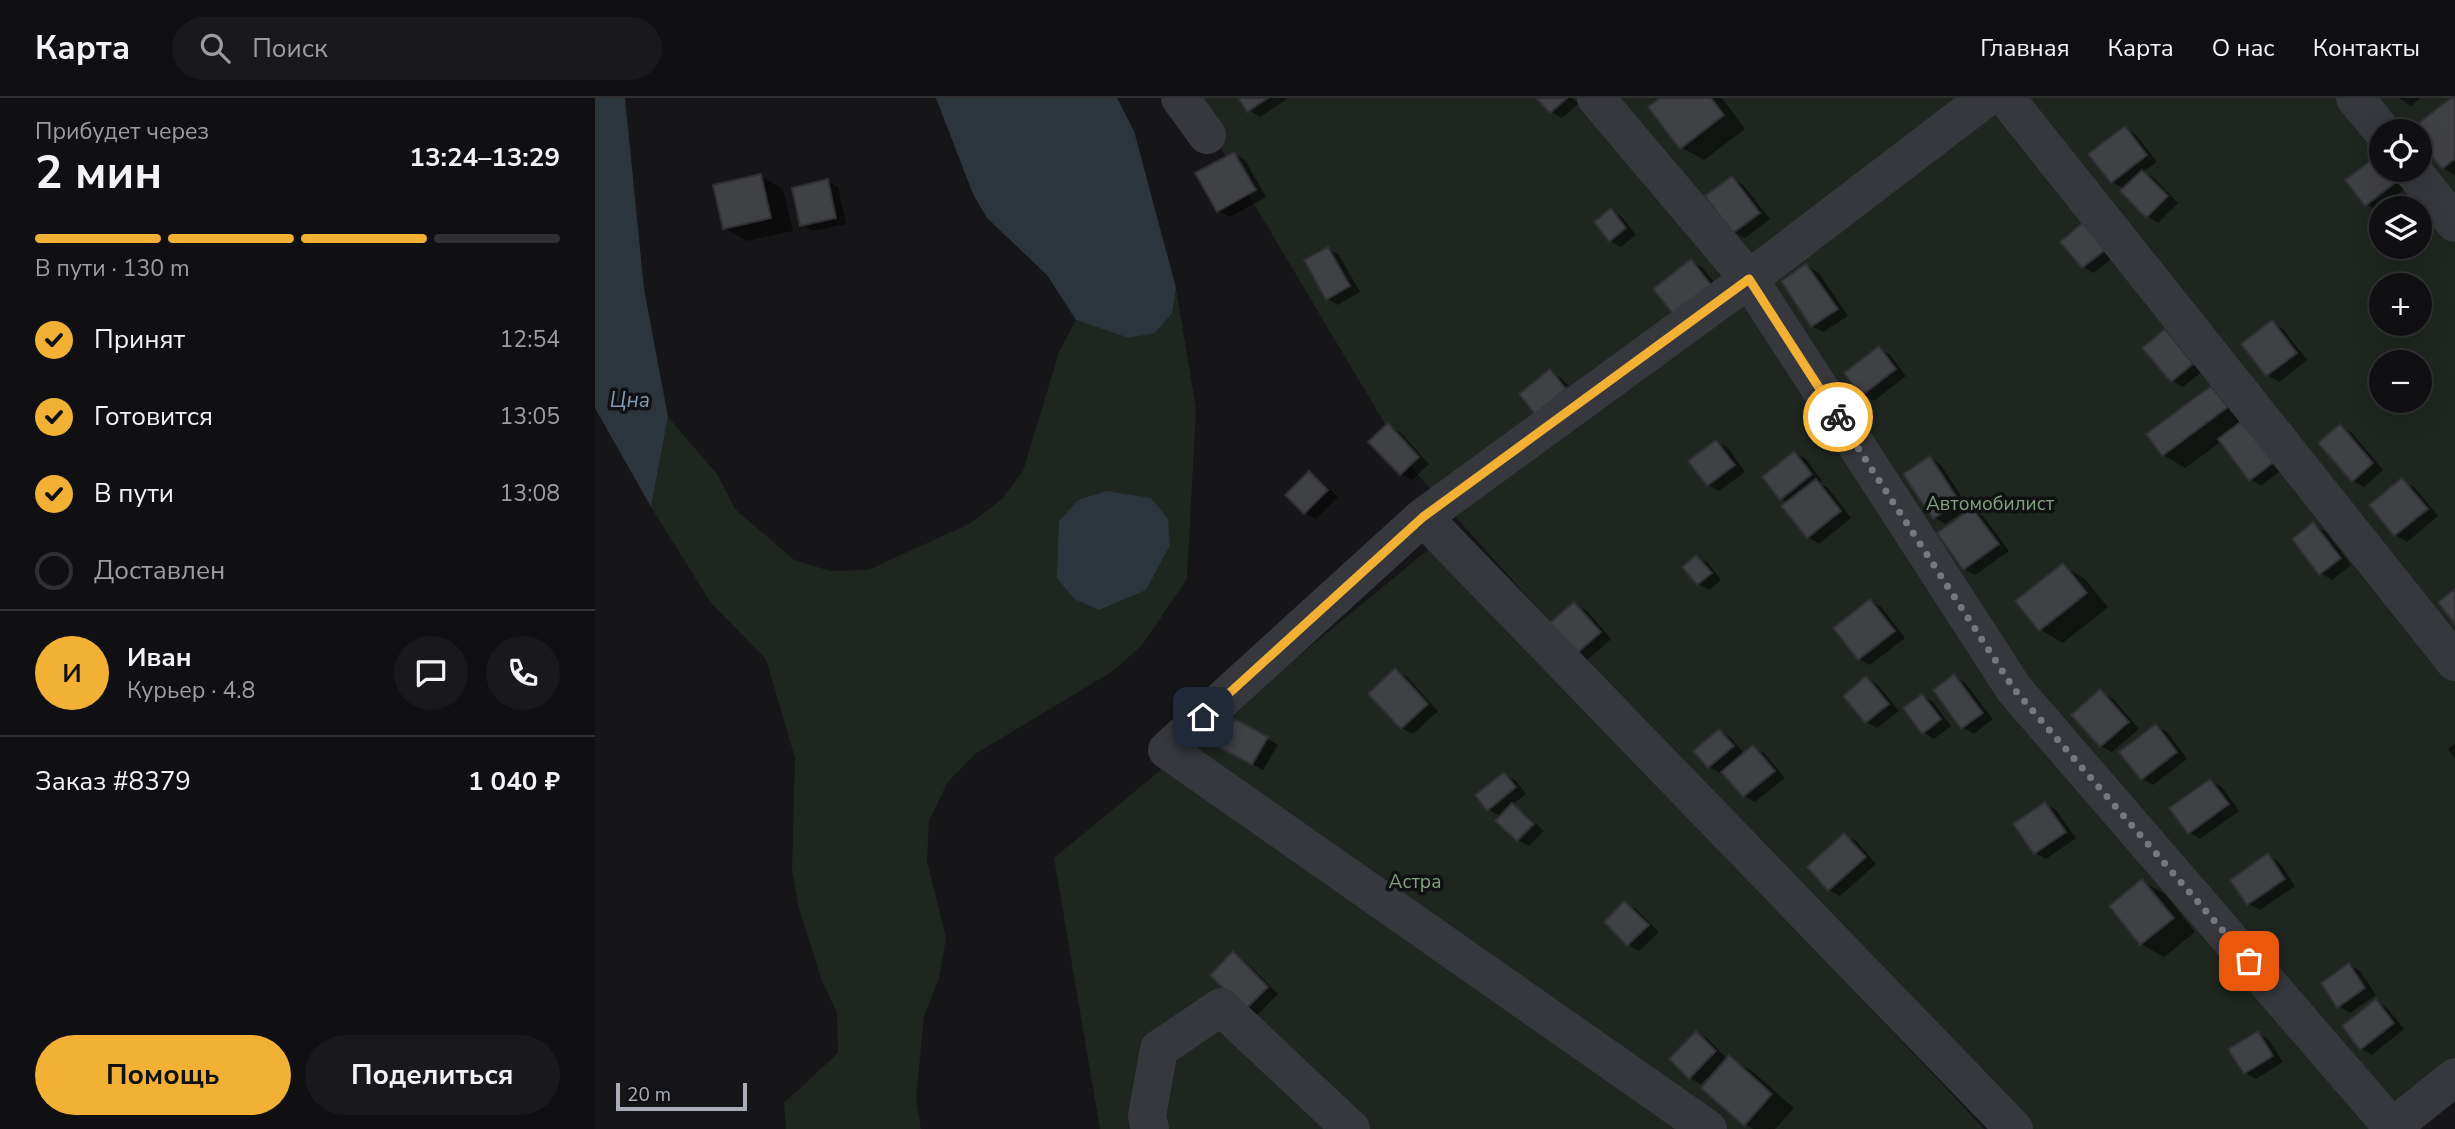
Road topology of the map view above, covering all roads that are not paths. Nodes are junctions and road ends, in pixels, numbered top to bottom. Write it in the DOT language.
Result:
graph roads {
  1 [pos="1180,98"];
  2 [pos="1596,98"];
  3 [pos="1986,98"];
  4 [pos="2006,98"];
  5 [pos="2355,98"];
  6 [pos="2372,119"];
  7 [pos="1207,135"];
  8 [pos="2423,182"];
  9 [pos="2455,223"];
  10 [pos="1749,279"];
  11 [pos="1423,517"];
  12 [pos="2455,662"];
  13 [pos="2455,1077"];
  14 [pos="2391,1128"];
  15 [pos="1150,1129"];
  16 [pos="1351,1129"];
  17 [pos="1708,1129"];
  18 [pos="2014,1129"];
  1 -- 7 [label="street"];
  2 -- 10 [label="street"];
  3 -- 10 [label="street"];
  4 -- 12 [label="street"];
  5 -- 6 [label="street"];
  8 -- 9 [label="street"];
  10 -- 11 [label="street"];
  10 -- 14 [label="street"];
  11 -- 17 [label="street"];
  11 -- 18 [label="street"];
  13 -- 14 [label="street"];
  15 -- 16 [label="street"];
}
